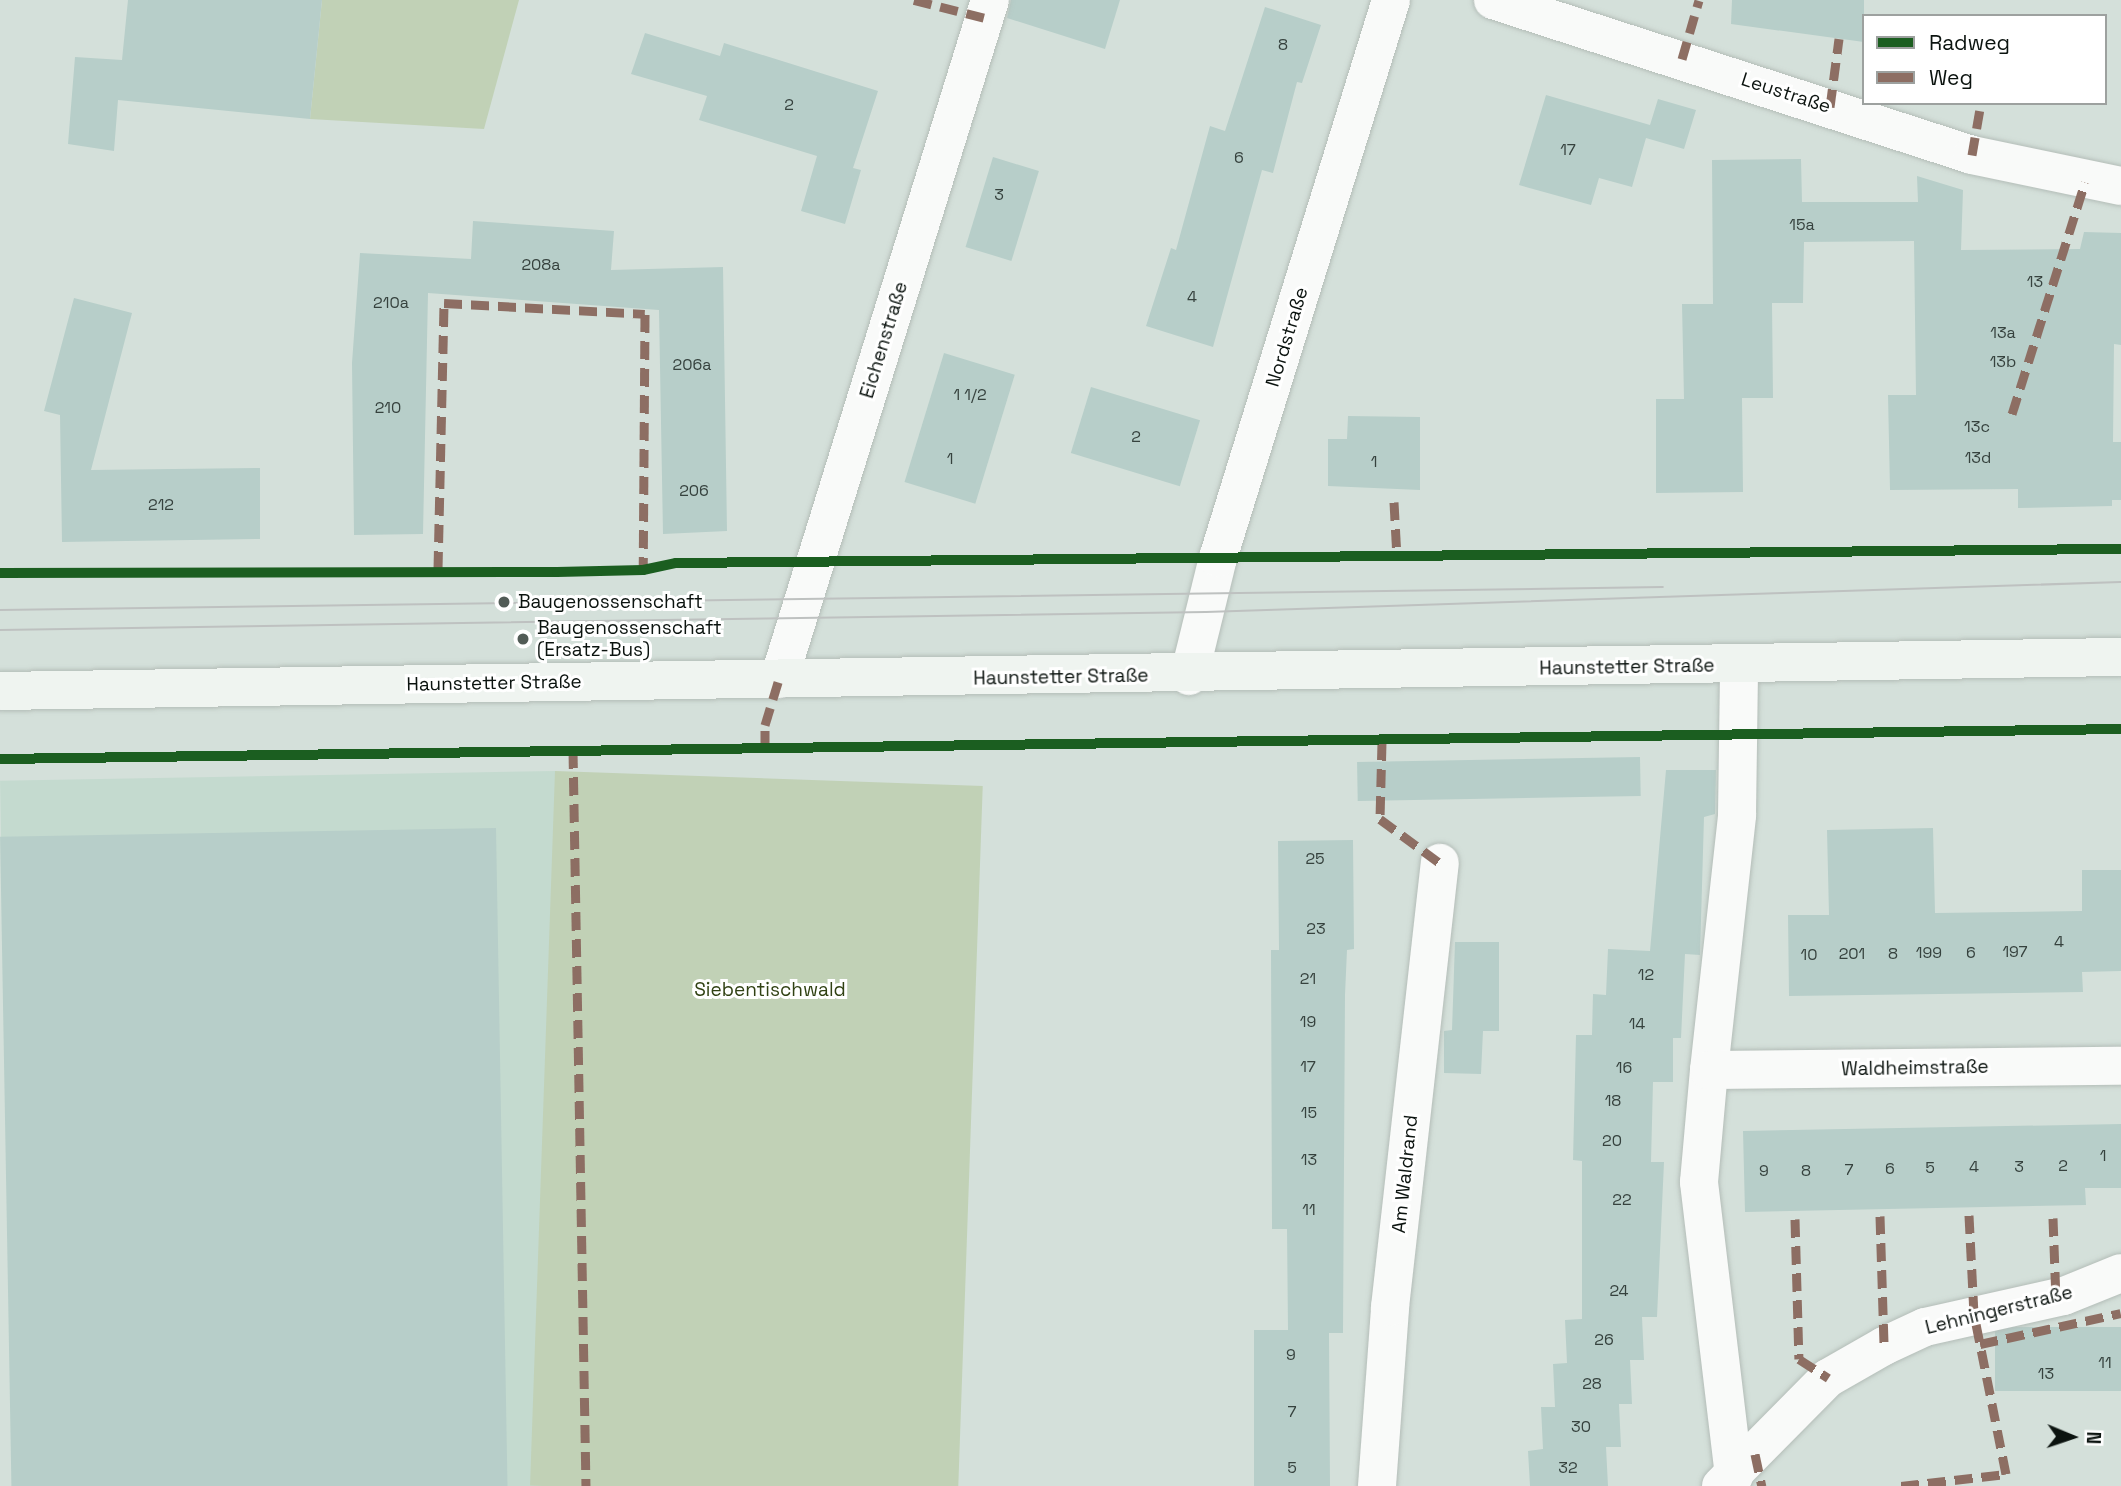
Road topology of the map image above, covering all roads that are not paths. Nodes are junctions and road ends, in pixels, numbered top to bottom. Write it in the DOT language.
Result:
graph roads {
  1 [pos="990,0"];
  2 [pos="1391,0"];
  3 [pos="1493,0"];
  4 [pos="2121,187"];
  5 [pos="2121,657"];
  6 [pos="1739,665"];
  7 [pos="1189,676"];
  8 [pos="779,679"];
  9 [pos="0,691"];
  10 [pos="1440,863"];
  11 [pos="2121,1066"];
  12 [pos="1709,1070"];
  13 [pos="2121,1273"];
  14 [pos="1728,1481"];
  15 [pos="1377,1486"];
  1 -- 8 [label="street, Eichenstraße"];
  2 -- 7 [label="street, Nordstraße"];
  3 -- 4 [label="street, Leustraße"];
  5 -- 6 [label="main road, Haunstetter Straße"];
  6 -- 7 [label="main road, Haunstetter Straße"];
  6 -- 12 [label="street"];
  7 -- 8 [label="main road, Haunstetter Straße"];
  8 -- 9 [label="main road, Haunstetter Straße"];
  10 -- 15 [label="street, Am Waldrand"];
  11 -- 12 [label="street, Waldheimstraße"];
  12 -- 14 [label="street"];
  13 -- 14 [label="street, Lehningerstraße"];
}
